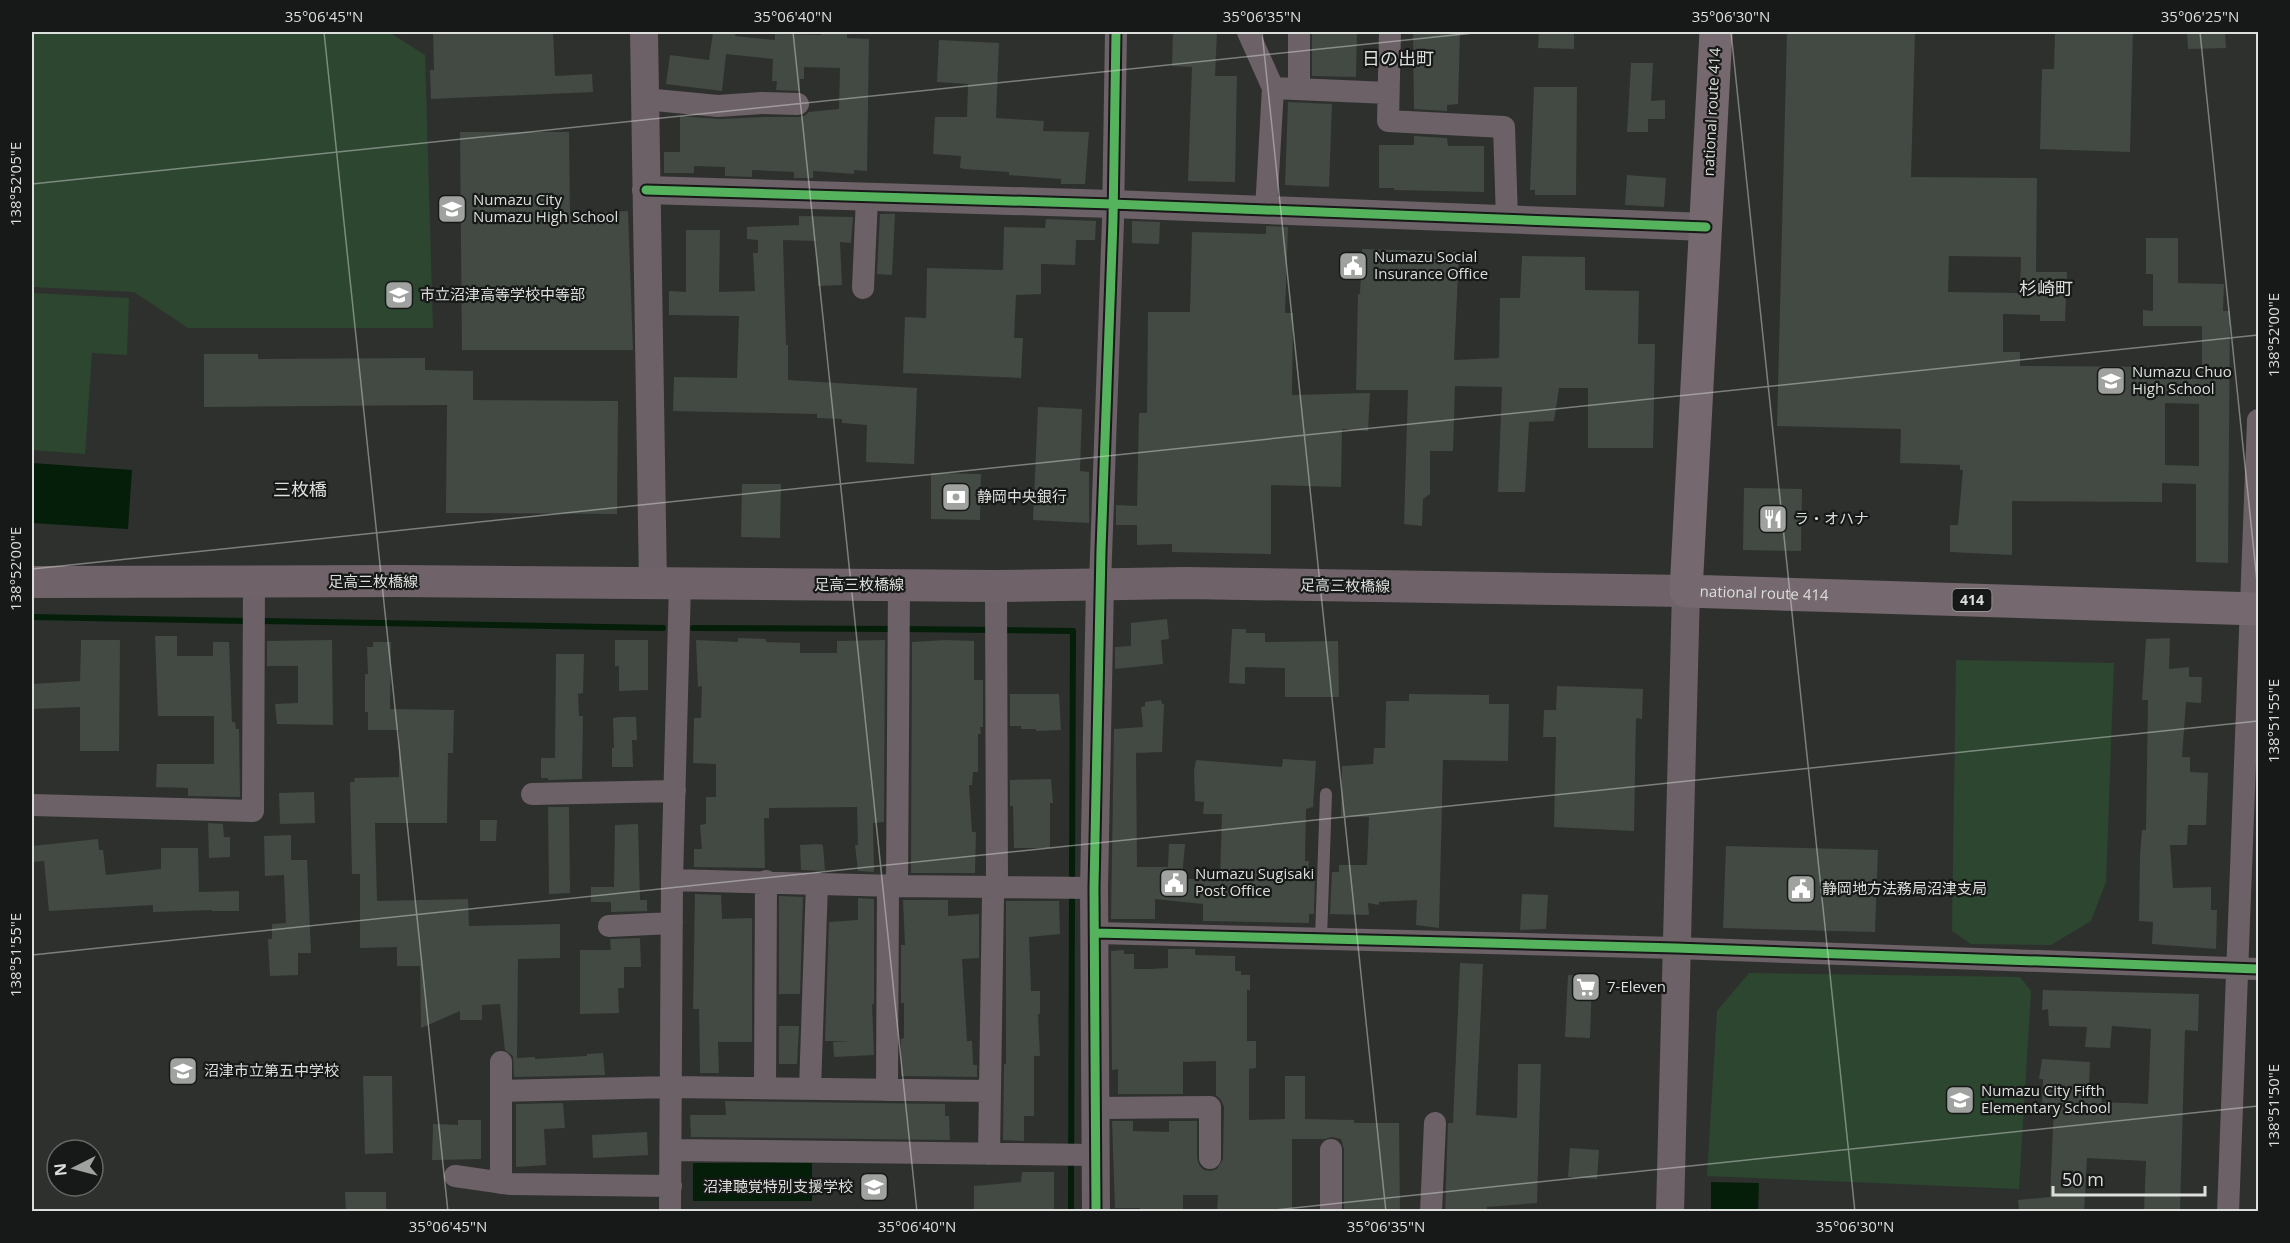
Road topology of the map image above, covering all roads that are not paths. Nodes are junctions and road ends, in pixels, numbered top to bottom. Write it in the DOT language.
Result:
graph roads {
  1 [pos="643,32"];
  2 [pos="1116,32"];
  3 [pos="1248,32"];
  4 [pos="1299,32"];
  5 [pos="1390,32"];
  6 [pos="1716,32"];
  7 [pos="1272,88"];
  8 [pos="1299,89"];
  9 [pos="1388,93"];
  10 [pos="644,99"];
  11 [pos="798,104"];
  12 [pos="646,189"];
  13 [pos="867,196"];
  14 [pos="1112,204"];
  15 [pos="1266,210"];
  16 [pos="1506,219"];
  17 [pos="1706,227"];
  18 [pos="863,288"];
  19 [pos="2259,420"];
  20 [pos="32,582"];
  21 [pos="254,582"];
  22 [pos="667,584"];
  23 [pos="1100,584"];
  24 [pos="899,585"];
  25 [pos="996,586"];
  26 [pos="1686,591"];
  27 [pos="2255,609"];
  28 [pos="675,791"];
  29 [pos="532,794"];
  30 [pos="1326,794"];
  31 [pos="32,806"];
  32 [pos="672,880"];
  33 [pos="766,881"];
  34 [pos="817,883"];
  35 [pos="892,886"];
  36 [pos="997,886"];
  37 [pos="1094,888"];
  38 [pos="672,923"];
  39 [pos="609,926"];
  40 [pos="1096,933"];
  41 [pos="1321,938"];
  42 [pos="1676,948"];
  43 [pos="2248,969"];
  44 [pos="501,1062"];
  45 [pos="672,1088"];
  46 [pos="765,1088"];
  47 [pos="810,1089"];
  48 [pos="887,1089"];
  49 [pos="990,1090"];
  50 [pos="501,1091"];
  51 [pos="1096,1108"];
  52 [pos="1435,1124"];
  53 [pos="671,1150"];
  54 [pos="1331,1150"];
  55 [pos="989,1154"];
  56 [pos="1096,1155"];
  57 [pos="1210,1158"];
  58 [pos="455,1176"];
  59 [pos="501,1183"];
  60 [pos="671,1186"];
  61 [pos="670,1212"];
  62 [pos="1096,1212"];
  63 [pos="1331,1212"];
  64 [pos="1431,1212"];
  65 [pos="1670,1212"];
  66 [pos="2228,1212"];
  1 -- 10 [label="street"];
  2 -- 14 [label="street"];
  3 -- 7 [label="street"];
  4 -- 8 [label="street"];
  5 -- 9 [label="street"];
  6 -- 17 [label="highway, national route 414"];
  7 -- 8 [label="street"];
  7 -- 15 [label="street"];
  8 -- 9 [label="street"];
  9 -- 16 [label="street"];
  10 -- 11 [label="street"];
  10 -- 12 [label="street"];
  12 -- 13 [label="street"];
  12 -- 22 [label="street"];
  13 -- 14 [label="street"];
  13 -- 18 [label="street"];
  14 -- 15 [label="street"];
  14 -- 23 [label="street"];
  15 -- 16 [label="street"];
  16 -- 17 [label="street"];
  17 -- 26 [label="highway, national route 414"];
  19 -- 27 [label="street"];
  20 -- 21 [label="main road, 足高三枚橋線"];
  21 -- 22 [label="main road, 足高三枚橋線"];
  21 -- 31 [label="street"];
  22 -- 24 [label="main road, 足高三枚橋線"];
  22 -- 28 [label="street"];
  23 -- 25 [label="main road, 足高三枚橋線"];
  23 -- 26 [label="main road, 足高三枚橋線"];
  23 -- 37 [label="street"];
  24 -- 25 [label="main road, 足高三枚橋線"];
  24 -- 35 [label="street"];
  25 -- 36 [label="street"];
  26 -- 27 [label="highway, national route 414 / 414"];
  26 -- 42 [label="street"];
  27 -- 43 [label="street"];
  28 -- 29 [label="street"];
  28 -- 32 [label="street"];
  30 -- 41 [label="lane"];
  32 -- 33 [label="street"];
  32 -- 38 [label="street"];
  33 -- 34 [label="street"];
  33 -- 46 [label="street"];
  34 -- 35 [label="street"];
  34 -- 47 [label="street"];
  35 -- 36 [label="street"];
  35 -- 48 [label="street"];
  36 -- 37 [label="street"];
  36 -- 49 [label="street"];
  37 -- 40 [label="street"];
  38 -- 39 [label="street"];
  38 -- 45 [label="street"];
  40 -- 41 [label="street"];
  40 -- 51 [label="street"];
  41 -- 42 [label="street"];
  42 -- 43 [label="street"];
  42 -- 65 [label="street"];
  43 -- 66 [label="street"];
  44 -- 50 [label="street"];
  45 -- 46 [label="street"];
  45 -- 50 [label="street"];
  45 -- 53 [label="street"];
  46 -- 47 [label="street"];
  47 -- 48 [label="street"];
  48 -- 49 [label="street"];
  49 -- 55 [label="street"];
  50 -- 59 [label="street"];
  51 -- 56 [label="street"];
  51 -- 57 [label="street"];
  52 -- 64 [label="street"];
  53 -- 55 [label="street"];
  53 -- 60 [label="street"];
  54 -- 63 [label="street"];
  55 -- 56 [label="street"];
  56 -- 62 [label="street"];
  58 -- 59 [label="street"];
  59 -- 60 [label="street"];
  60 -- 61 [label="street"];
}
